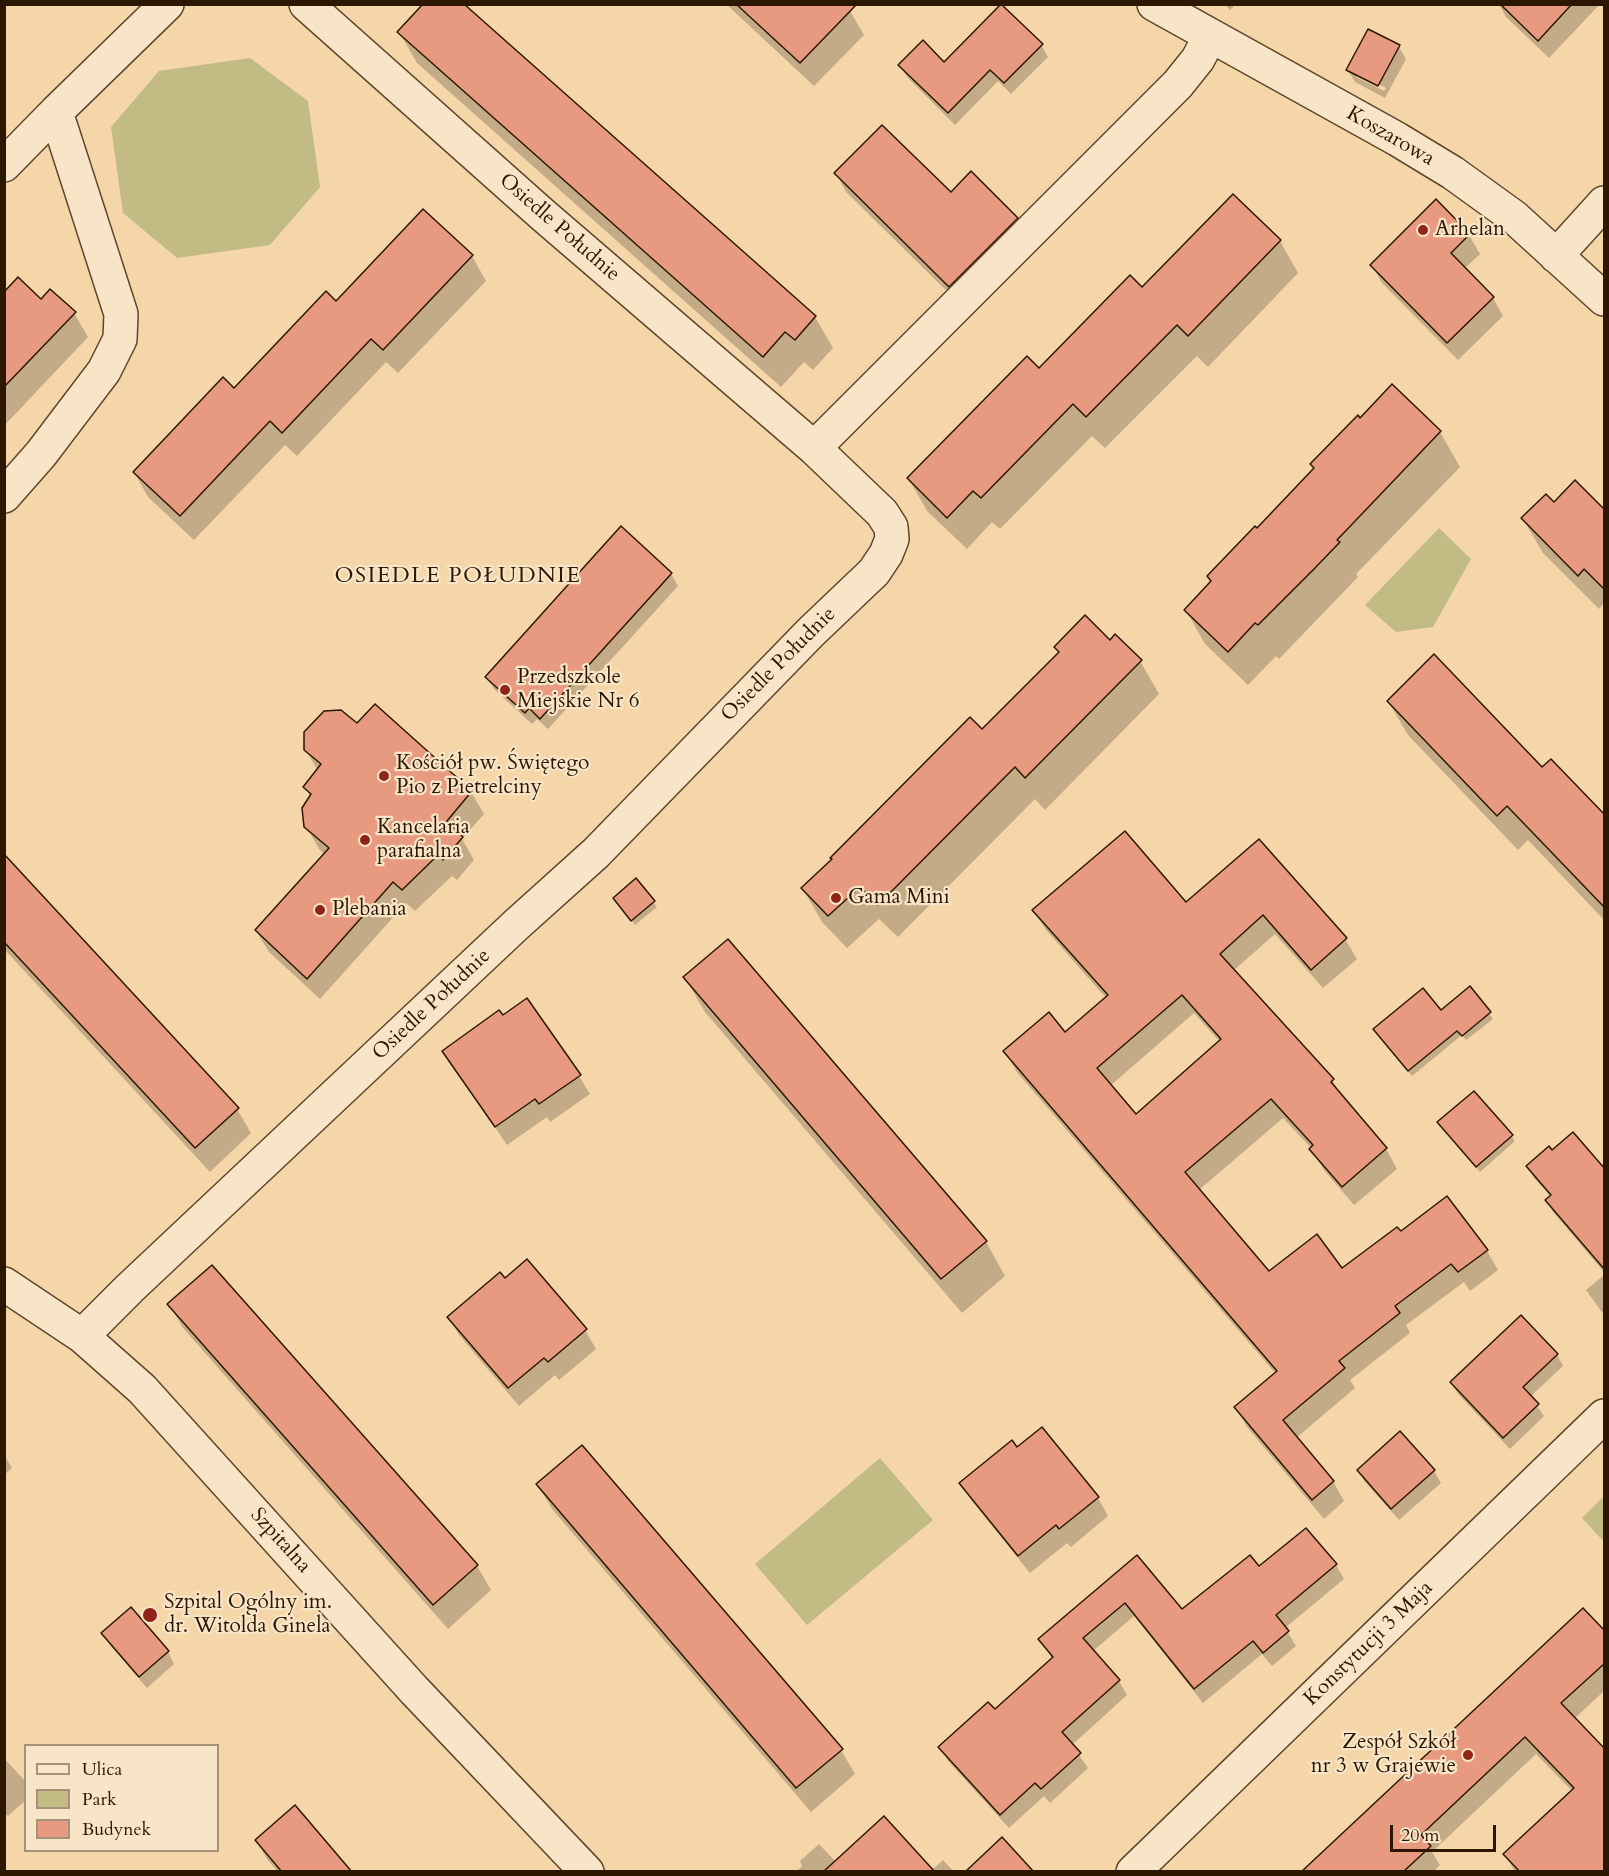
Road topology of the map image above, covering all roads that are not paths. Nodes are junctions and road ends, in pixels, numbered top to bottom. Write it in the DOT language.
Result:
graph roads {
  1 [pos="167,4"];
  2 [pos="306,4"];
  3 [pos="1154,4"];
  4 [pos="1210,36"];
  5 [pos="56,112"];
  6 [pos="4,165"];
  7 [pos="1605,203"];
  8 [pos="1556,256"];
  9 [pos="1605,299"];
  10 [pos="813,448"];
  11 [pos="4,496"];
  12 [pos="4,1284"];
  13 [pos="82,1336"];
  14 [pos="1598,1435"];
  15 [pos="587,1872"];
  16 [pos="1133,1872"];
  1 -- 5 [label="street"];
  2 -- 10 [label="street, Osiedle Południe"];
  3 -- 4 [label="street, Koszarowa"];
  4 -- 8 [label="street, Koszarowa"];
  4 -- 10 [label="street"];
  5 -- 6 [label="street"];
  5 -- 11 [label="street"];
  7 -- 8 [label="street"];
  8 -- 9 [label="street, Koszarowa"];
  10 -- 13 [label="street, Osiedle Południe"];
  12 -- 13 [label="street, Szpitalna"];
  13 -- 15 [label="street, Szpitalna"];
  14 -- 16 [label="street, Konstytucji 3 Maja"];
}
